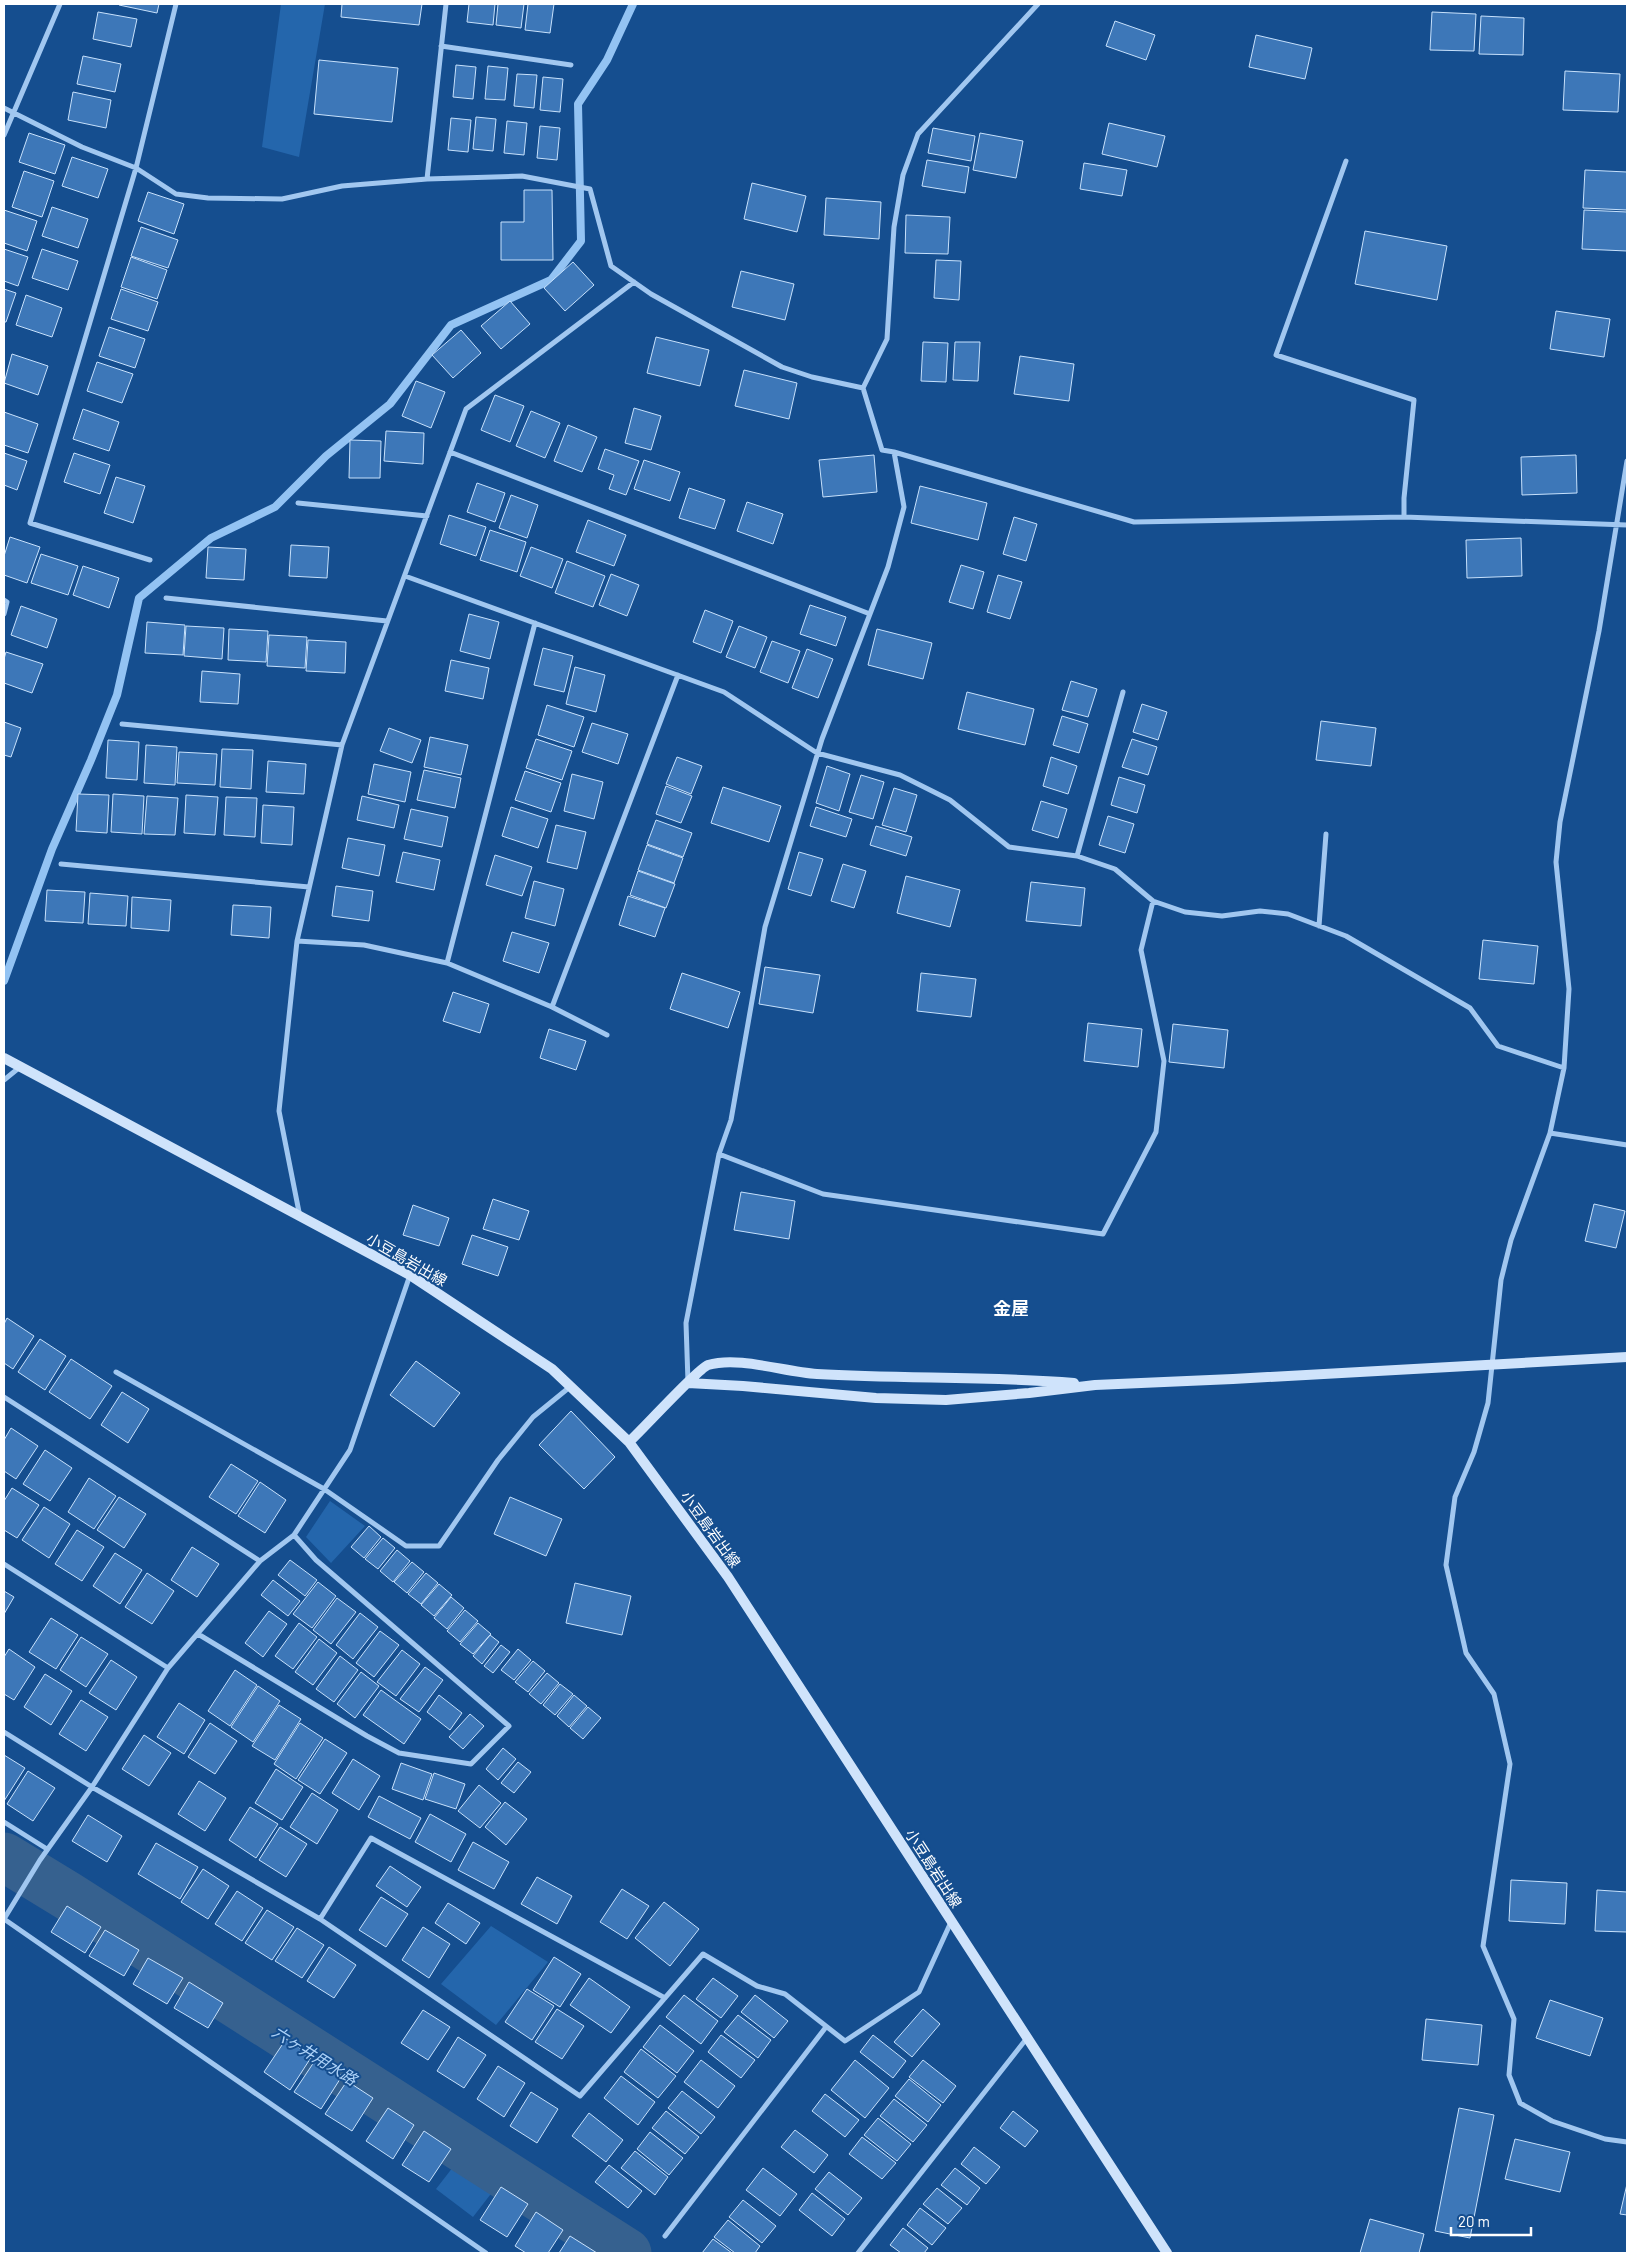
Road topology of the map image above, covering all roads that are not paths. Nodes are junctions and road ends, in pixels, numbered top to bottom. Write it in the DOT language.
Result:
graph roads {
  1 [pos="60,4"];
  2 [pos="176,4"];
  3 [pos="446,4"];
  4 [pos="1038,4"];
  5 [pos="442,46"];
  6 [pos="571,65"];
  7 [pos="4,108"];
  8 [pos="12,112"];
  9 [pos="4,135"];
  10 [pos="1346,162"];
  11 [pos="136,168"];
  12 [pos="427,179"];
  13 [pos="634,282"];
  14 [pos="863,388"];
  15 [pos="450,452"];
  16 [pos="894,452"];
  17 [pos="1627,461"];
  18 [pos="298,502"];
  19 [pos="427,516"];
  20 [pos="1404,517"];
  21 [pos="1616,525"];
  22 [pos="1627,525"];
  23 [pos="150,560"];
  24 [pos="405,576"];
  25 [pos="166,598"];
  26 [pos="4,600"];
  27 [pos="4,614"];
  28 [pos="870,614"];
  29 [pos="387,621"];
  30 [pos="535,623"];
  31 [pos="678,676"];
  32 [pos="1123,692"];
  33 [pos="122,724"];
  34 [pos="342,746"];
  35 [pos="818,753"];
  36 [pos="1326,834"];
  37 [pos="1077,856"];
  38 [pos="61,864"];
  39 [pos="309,887"];
  40 [pos="1153,901"];
  41 [pos="1319,926"];
  42 [pos="297,941"];
  43 [pos="447,963"];
  44 [pos="552,1007"];
  45 [pos="606,1035"];
  46 [pos="4,1058"];
  47 [pos="20,1067"];
  48 [pos="1564,1068"];
  49 [pos="4,1080"];
  50 [pos="1550,1133"];
  51 [pos="1627,1145"];
  52 [pos="719,1154"];
  53 [pos="300,1217"];
  54 [pos="410,1276"];
  55 [pos="1627,1358"];
  56 [pos="1493,1366"];
  57 [pos="116,1372"];
  58 [pos="688,1383"];
  59 [pos="1095,1385"];
  60 [pos="571,1386"];
  61 [pos="4,1397"];
  62 [pos="630,1442"];
  63 [pos="324,1489"];
  64 [pos="294,1535"];
  65 [pos="260,1561"];
  66 [pos="4,1564"];
  67 [pos="198,1634"];
  68 [pos="168,1668"];
  69 [pos="4,1732"];
  70 [pos="92,1787"];
  71 [pos="4,1822"];
  72 [pos="47,1849"];
  73 [pos="4,1919"];
  74 [pos="320,1919"];
  75 [pos="952,1922"];
  76 [pos="665,1998"];
  77 [pos="826,2027"];
  78 [pos="1027,2038"];
  79 [pos="1627,2142"];
  80 [pos="665,2236"];
  81 [pos="486,2253"];
  82 [pos="858,2253"];
  83 [pos="1166,2253"];
  1 -- 8 [label="street"];
  2 -- 11 [label="street"];
  3 -- 5 [label="street"];
  4 -- 14 [label="street"];
  5 -- 6 [label="street"];
  5 -- 12 [label="street"];
  7 -- 8 [label="street"];
  8 -- 9 [label="street"];
  8 -- 11 [label="street"];
  10 -- 20 [label="street"];
  11 -- 12 [label="street"];
  11 -- 23 [label="street"];
  12 -- 13 [label="street"];
  13 -- 14 [label="street"];
  13 -- 15 [label="street"];
  14 -- 16 [label="street"];
  15 -- 19 [label="street"];
  15 -- 28 [label="street"];
  16 -- 20 [label="street"];
  16 -- 28 [label="street"];
  17 -- 21 [label="street"];
  18 -- 19 [label="street"];
  19 -- 24 [label="street"];
  20 -- 21 [label="street"];
  21 -- 22 [label="street"];
  21 -- 48 [label="street"];
  24 -- 29 [label="street"];
  24 -- 30 [label="street"];
  25 -- 29 [label="street"];
  26 -- 27 [label="street"];
  28 -- 35 [label="street"];
  29 -- 34 [label="street"];
  30 -- 31 [label="street"];
  30 -- 43 [label="street"];
  31 -- 35 [label="street"];
  31 -- 44 [label="street"];
  32 -- 37 [label="street"];
  33 -- 34 [label="street"];
  34 -- 39 [label="street"];
  35 -- 37 [label="street"];
  35 -- 52 [label="street"];
  36 -- 41 [label="street"];
  37 -- 40 [label="street"];
  38 -- 39 [label="street"];
  39 -- 42 [label="street"];
  40 -- 41 [label="street"];
  40 -- 52 [label="street"];
  41 -- 48 [label="street"];
  42 -- 43 [label="street"];
  42 -- 53 [label="street"];
  43 -- 44 [label="street"];
  44 -- 45 [label="street"];
  46 -- 47 [label="main road, 小豆島岩出線"];
  47 -- 49 [label="street"];
  47 -- 53 [label="main road, 小豆島岩出線"];
  48 -- 50 [label="street"];
  50 -- 51 [label="street"];
  50 -- 56 [label="street"];
  52 -- 58 [label="street"];
  53 -- 54 [label="main road, 小豆島岩出線"];
  54 -- 60 [label="main road, 小豆島岩出線"];
  54 -- 63 [label="street"];
  55 -- 56 [label="main road"];
  56 -- 59 [label="main road"];
  56 -- 79 [label="street"];
  57 -- 63 [label="street"];
  58 -- 59 [label="main road"];
  58 -- 59 [label="main road"];
  58 -- 62 [label="main road"];
  60 -- 62 [label="main road, 小豆島岩出線"];
  60 -- 63 [label="street"];
  61 -- 65 [label="street"];
  62 -- 75 [label="main road, 小豆島岩出線"];
  63 -- 64 [label="street"];
  64 -- 65 [label="street"];
  64 -- 67 [label="street"];
  65 -- 67 [label="street"];
  66 -- 68 [label="street"];
  67 -- 68 [label="street"];
  68 -- 70 [label="street"];
  69 -- 70 [label="street"];
  70 -- 72 [label="street"];
  70 -- 74 [label="street"];
  71 -- 72 [label="street"];
  72 -- 73 [label="street"];
  73 -- 81 [label="street"];
  74 -- 76 [label="street"];
  74 -- 76 [label="street"];
  75 -- 77 [label="street"];
  75 -- 78 [label="main road, 小豆島岩出線"];
  76 -- 77 [label="street"];
  77 -- 80 [label="street"];
  78 -- 82 [label="street"];
  78 -- 83 [label="main road, 小豆島岩出線"];
}
